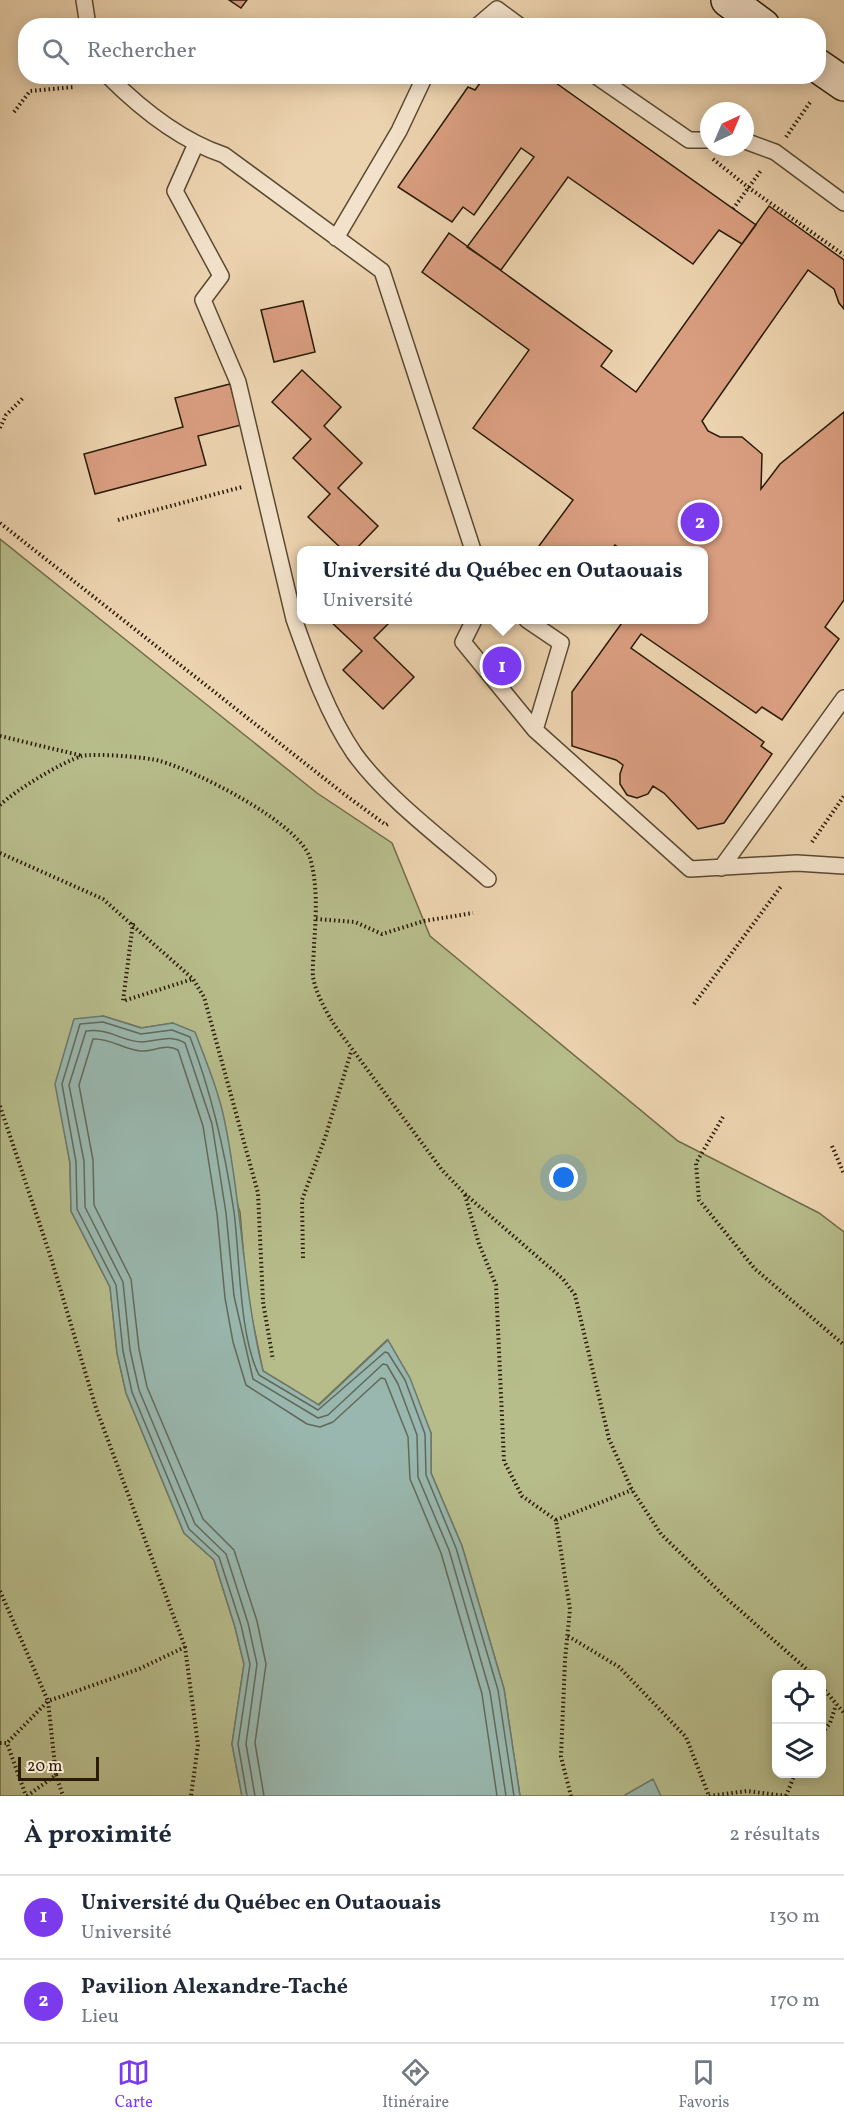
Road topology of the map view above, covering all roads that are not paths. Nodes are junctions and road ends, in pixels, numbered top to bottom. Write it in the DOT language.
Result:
graph roads {
  1 [pos="84,0"];
  2 [pos="728,0"];
  3 [pos="87,18"];
  4 [pos="486,18"];
  5 [pos="509,18"];
  6 [pos="752,18"];
  7 [pos="826,71"];
  8 [pos="116,84"];
  9 [pos="421,84"];
  10 [pos="608,84"];
  11 [pos="844,84"];
  12 [pos="700,140"];
  13 [pos="754,144"];
  14 [pos="195,146"];
  15 [pos="844,203"];
  16 [pos="336,238"];
  17 [pos="472,546"];
  18 [pos="472,624"];
  19 [pos="533,624"];
  20 [pos="844,698"];
  21 [pos="535,730"];
  22 [pos="844,866"];
  23 [pos="721,868"];
  24 [pos="488,879"];
  1 -- 3 [label="lane"];
  2 -- 6 [label="main road"];
  4 -- 5 [label="lane"];
  7 -- 11 [label="main road"];
  8 -- 14 [label="lane"];
  9 -- 16 [label="lane"];
  10 -- 12 [label="lane"];
  13 -- 15 [label="lane"];
  14 -- 16 [label="lane"];
  14 -- 24 [label="lane"];
  16 -- 17 [label="lane"];
  18 -- 21 [label="lane"];
  19 -- 21 [label="lane"];
  20 -- 23 [label="lane"];
  21 -- 23 [label="lane"];
  22 -- 23 [label="lane"];
}
